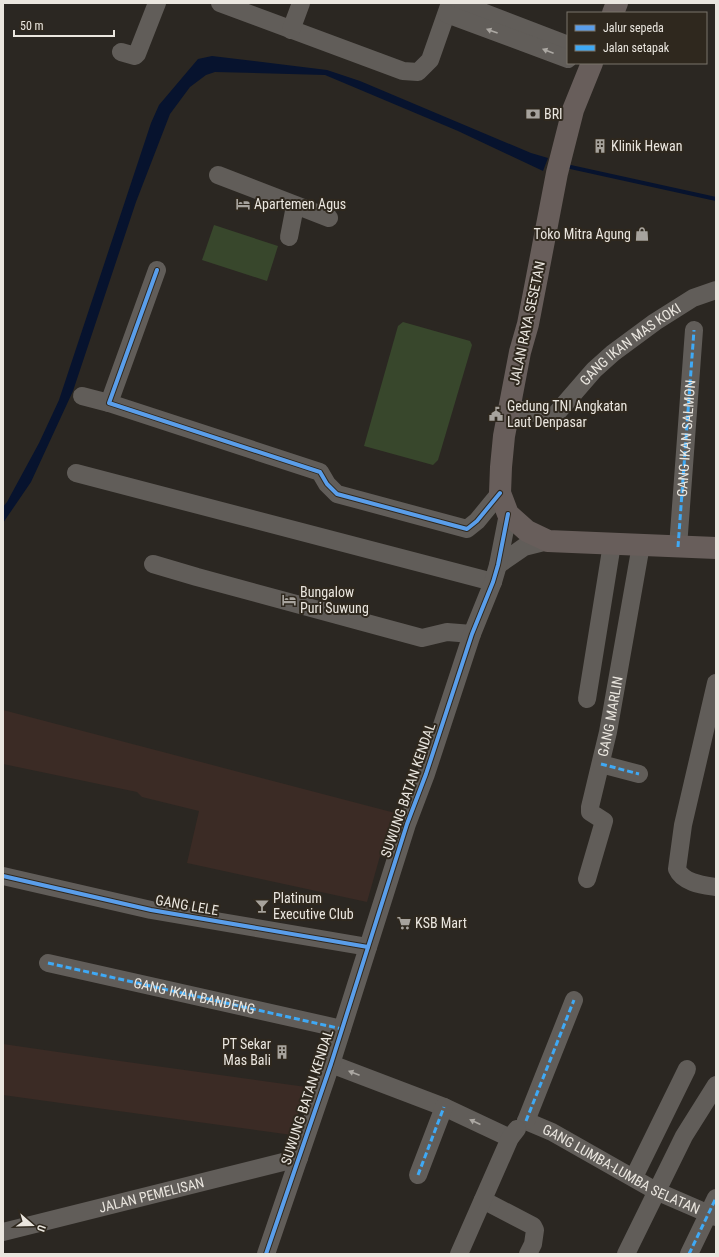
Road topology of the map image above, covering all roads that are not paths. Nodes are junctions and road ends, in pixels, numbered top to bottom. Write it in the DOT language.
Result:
graph roads {
  1 [pos="157,3"];
  2 [pos="220,3"];
  3 [pos="301,3"];
  4 [pos="452,7"];
  5 [pos="291,30"];
  6 [pos="567,45"];
  7 [pos="121,52"];
  8 [pos="567,59"];
  9 [pos="587,64"];
  10 [pos="218,175"];
  11 [pos="295,206"];
  12 [pos="329,218"];
  13 [pos="289,238"];
  14 [pos="157,270"];
  15 [pos="716,290"];
  16 [pos="694,330"];
  17 [pos="82,396"];
  18 [pos="109,403"];
  19 [pos="510,408"];
  20 [pos="76,473"];
  21 [pos="500,493"];
  22 [pos="508,514"];
  23 [pos="548,541"];
  24 [pos="612,544"];
  25 [pos="641,545"];
  26 [pos="678,547"];
  27 [pos="716,548"];
  28 [pos="153,564"];
  29 [pos="498,565"];
  30 [pos="493,582"];
  31 [pos="472,634"];
  32 [pos="716,683"];
  33 [pos="587,699"];
  34 [pos="601,764"];
  35 [pos="639,774"];
  36 [pos="3,876"];
  37 [pos="587,879"];
  38 [pos="716,887"];
  39 [pos="368,947"];
  40 [pos="48,963"];
  41 [pos="574,1000"];
  42 [pos="342,1029"];
  43 [pos="331,1064"];
  44 [pos="687,1068"];
  45 [pos="716,1085"];
  46 [pos="444,1107"];
  47 [pos="526,1121"];
  48 [pos="510,1138"];
  49 [pos="299,1158"];
  50 [pos="418,1175"];
  51 [pos="634,1177"];
  52 [pos="656,1191"];
  53 [pos="483,1200"];
  54 [pos="713,1209"];
  55 [pos="3,1232"];
  56 [pos="266,1254"];
  57 [pos="458,1254"];
  58 [pos="528,1254"];
  59 [pos="626,1254"];
  60 [pos="689,1254"];
  1 -- 7 [label="street"];
  2 -- 5 [label="street"];
  3 -- 5 [label="street"];
  4 -- 5 [label="street"];
  4 -- 6 [label="street"];
  8 -- 4 [label="street, one-way"];
  9 -- 19 [label="main road, JALAN RAYA SESETAN"];
  10 -- 11 [label="street"];
  11 -- 12 [label="street"];
  11 -- 13 [label="street"];
  14 -- 18 [label="street"];
  15 -- 19 [label="street, GANG IKAN MAS KOKI"];
  16 -- 26 [label="street, GANG IKAN SALMON"];
  17 -- 18 [label="street"];
  18 -- 21 [label="street"];
  19 -- 21 [label="main road, JALAN RAYA SESETAN"];
  20 -- 30 [label="street"];
  21 -- 22 [label="main road, JALAN RAYA SESETAN"];
  22 -- 23 [label="main road, JALAN RAYA SESETAN"];
  22 -- 29 [label="street, SUWUNG BATAN KENDAL"];
  23 -- 24 [label="main road, JALAN RAYA SESETAN"];
  23 -- 29 [label="street"];
  24 -- 25 [label="main road, JALAN RAYA SESETAN"];
  24 -- 33 [label="street"];
  25 -- 26 [label="main road, JALAN RAYA SESETAN"];
  25 -- 34 [label="street, GANG MARLIN"];
  26 -- 27 [label="main road, JALAN RAYA SESETAN"];
  28 -- 31 [label="street"];
  29 -- 30 [label="street, SUWUNG BATAN KENDAL"];
  30 -- 31 [label="street, SUWUNG BATAN KENDAL"];
  31 -- 39 [label="street, SUWUNG BATAN KENDAL"];
  32 -- 38 [label="street"];
  34 -- 35 [label="street"];
  34 -- 37 [label="street, GANG MARLIN"];
  36 -- 39 [label="street, GANG LELE"];
  39 -- 42 [label="street, SUWUNG BATAN KENDAL"];
  40 -- 42 [label="street, GANG IKAN BANDENG"];
  41 -- 47 [label="street"];
  42 -- 43 [label="street, SUWUNG BATAN KENDAL"];
  46 -- 43 [label="street, one-way"];
  43 -- 49 [label="street, SUWUNG BATAN KENDAL"];
  44 -- 51 [label="street"];
  45 -- 52 [label="street"];
  48 -- 46 [label="street, one-way"];
  46 -- 50 [label="street"];
  47 -- 48 [label="street"];
  47 -- 51 [label="street, GANG LUMBA-LUMBA SELATAN"];
  48 -- 53 [label="street"];
  49 -- 55 [label="street, JALAN PEMELISAN"];
  49 -- 56 [label="street, SUWUNG BATAN KENDAL"];
  51 -- 52 [label="street, GANG LUMBA-LUMBA SELATAN"];
  52 -- 54 [label="street, GANG LUMBA-LUMBA SELATAN"];
  52 -- 59 [label="street"];
  53 -- 57 [label="street"];
  53 -- 58 [label="street"];
  54 -- 60 [label="street"];
}
